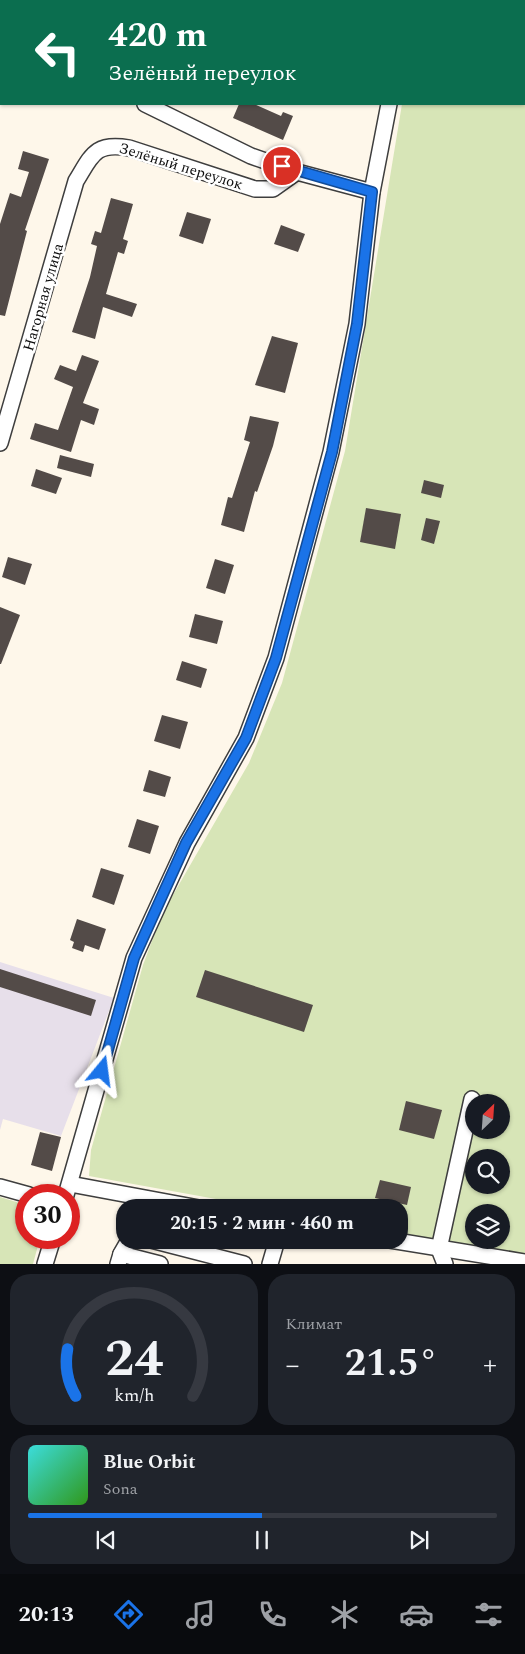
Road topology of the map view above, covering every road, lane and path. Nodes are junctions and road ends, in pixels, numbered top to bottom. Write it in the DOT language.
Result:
graph roads {
  1 [pos="147,105"];
  2 [pos="167,105"];
  3 [pos="389,105"];
  4 [pos="200,132"];
  5 [pos="92,155"];
  6 [pos="297,172"];
  7 [pos="372,192"];
  8 [pos="0,442"];
  9 [pos="465,1131"];
  10 [pos="69,1184"];
  11 [pos="0,1187"];
  12 [pos="15,1191"];
  13 [pos="80,1191"];
  14 [pos="122,1199"];
  15 [pos="408,1243"];
  16 [pos="50,1249"];
  17 [pos="186,1249"];
  18 [pos="274,1249"];
  19 [pos="439,1249"];
  20 [pos="120,1259"];
  21 [pos="525,1262"];
  22 [pos="45,1264"];
  23 [pos="160,1264"];
  24 [pos="244,1264"];
  25 [pos="270,1264"];
  26 [pos="445,1264"];
  1 -- 4 [label="street, Зелёный переулок"];
  2 -- 4 [label="street"];
  3 -- 7 [label="street"];
  4 -- 6 [label="street, Зелёный переулок"];
  5 -- 6 [label="street, Зелёный переулок"];
  5 -- 8 [label="street, Нагорная улица"];
  6 -- 7 [label="street, Зелёный переулок"];
  7 -- 10 [label="street"];
  9 -- 19 [label="street"];
  11 -- 12 [label="street"];
  13 -- 14 [label="street"];
  15 -- 19 [label="street"];
  16 -- 22 [label="street"];
  17 -- 24 [label="street"];
  18 -- 25 [label="street"];
  19 -- 21 [label="street"];
  19 -- 26 [label="street"];
  20 -- 23 [label="street"];
}
